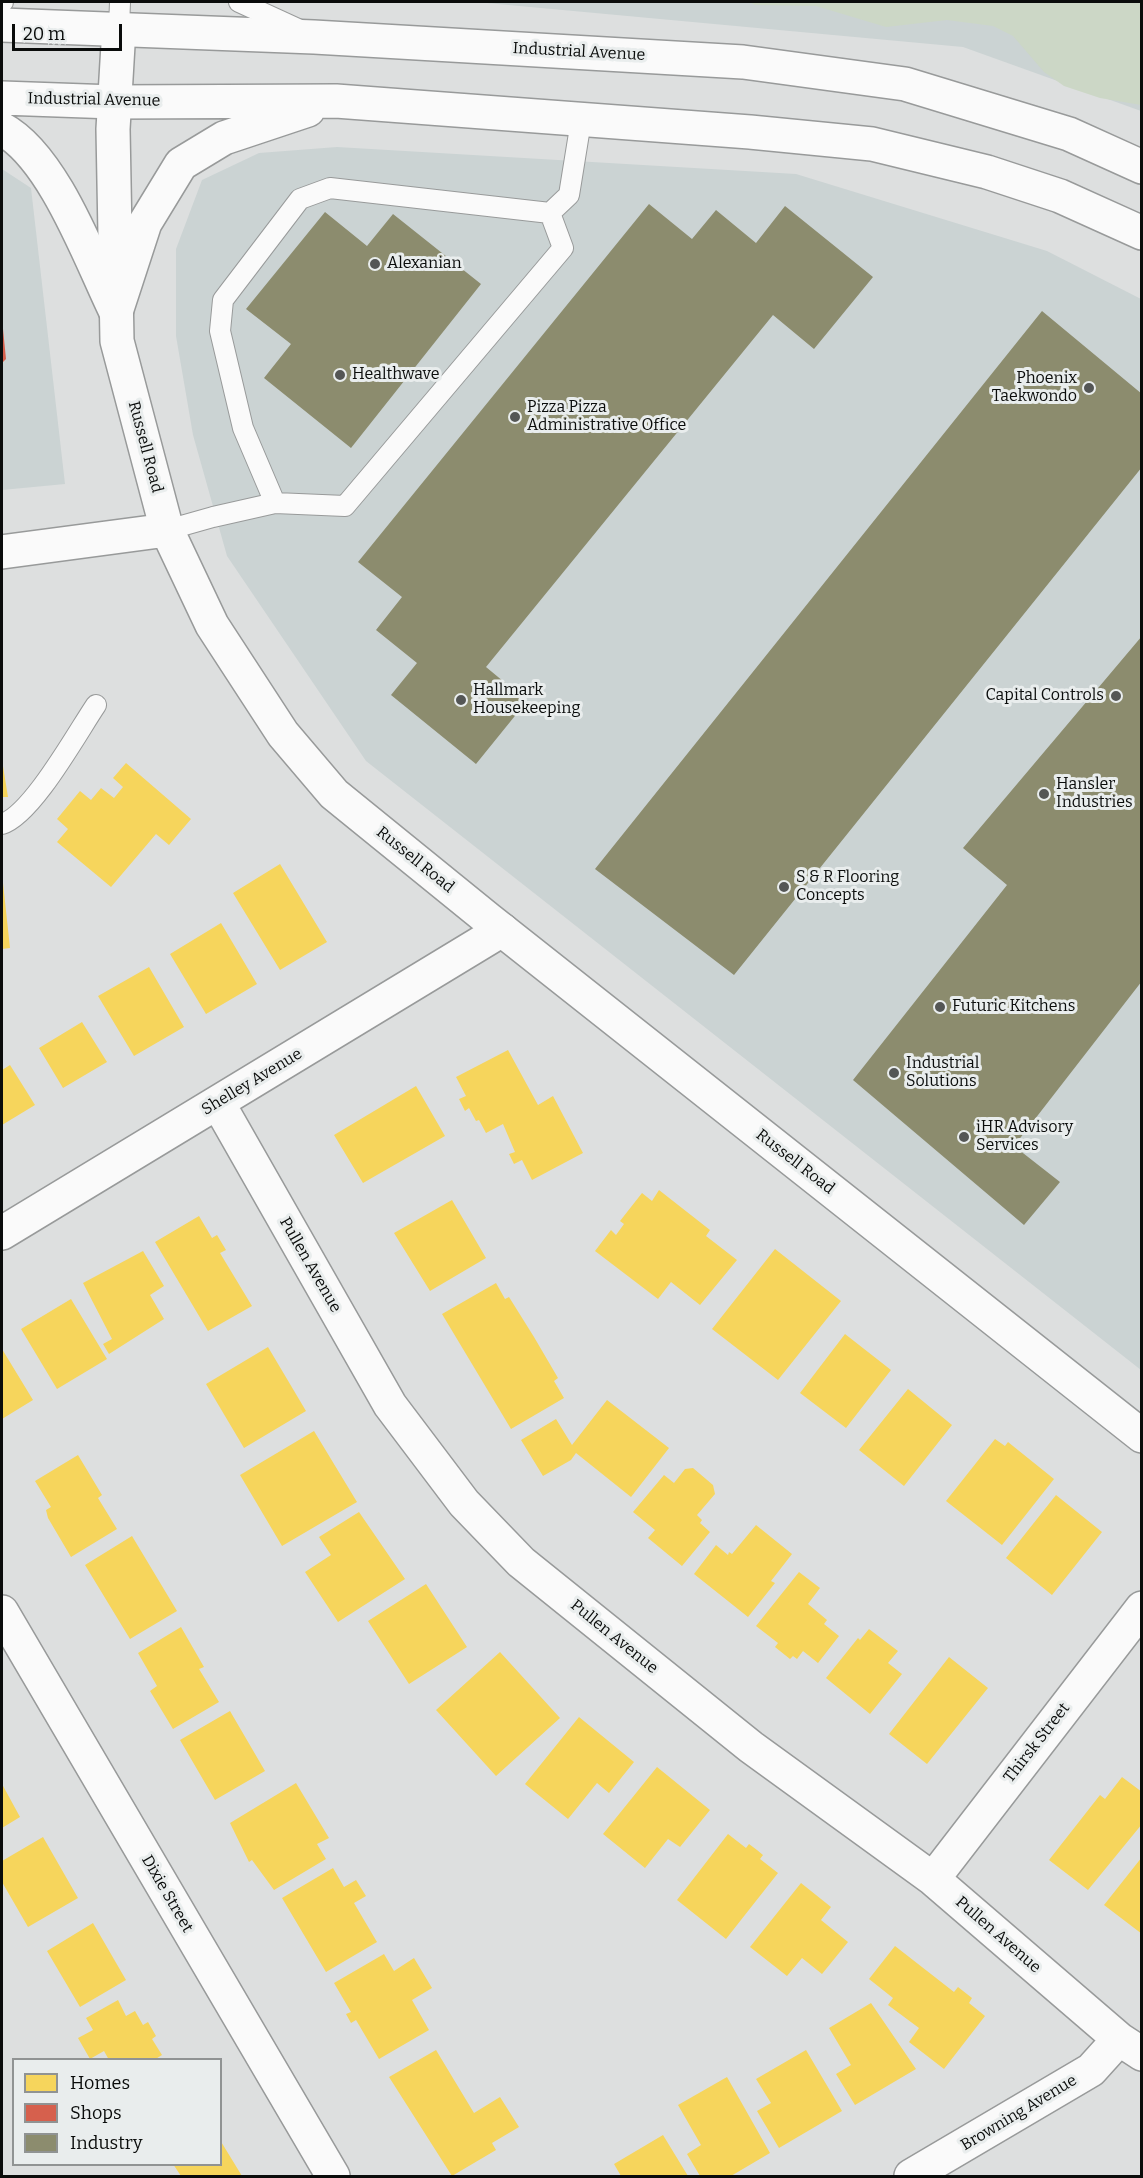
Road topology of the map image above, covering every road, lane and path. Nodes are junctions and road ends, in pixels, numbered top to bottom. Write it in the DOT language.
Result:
graph roads {
  1 [pos="239,2"];
  2 [pos="119,15"];
  3 [pos="2,25"];
  4 [pos="314,37"];
  5 [pos="2,98"];
  6 [pos="336,101"];
  7 [pos="114,102"];
  8 [pos="581,121"];
  9 [pos="2,129"];
  10 [pos="1142,167"];
  11 [pos="550,213"];
  12 [pos="1142,232"];
  13 [pos="116,312"];
  14 [pos="275,503"];
  15 [pos="167,530"];
  16 [pos="2,552"];
  17 [pos="96,705"];
  18 [pos="2,824"];
  19 [pos="502,930"];
  20 [pos="218,1103"];
  21 [pos="2,1233"];
  22 [pos="1142,1436"];
  23 [pos="1142,1608"];
  24 [pos="2,1612"];
  25 [pos="933,1879"];
  26 [pos="1130,2046"];
  27 [pos="333,2176"];
  28 [pos="911,2176"];
  1 -- 4 [label="lane"];
  2 -- 3 [label="street, Industrial Avenue"];
  2 -- 4 [label="street, Industrial Avenue"];
  2 -- 7 [label="street, Russell Road"];
  4 -- 10 [label="street, Industrial Avenue"];
  5 -- 7 [label="street, Industrial Avenue"];
  6 -- 7 [label="street, Industrial Avenue"];
  6 -- 8 [label="street, Industrial Avenue"];
  6 -- 13 [label="street"];
  7 -- 13 [label="street, Russell Road"];
  8 -- 11 [label="lane"];
  8 -- 12 [label="street, Industrial Avenue"];
  9 -- 13 [label="street"];
  11 -- 14 [label="lane"];
  11 -- 14 [label="lane"];
  13 -- 15 [label="street, Russell Road"];
  14 -- 15 [label="lane"];
  15 -- 16 [label="street"];
  15 -- 19 [label="street, Russell Road"];
  17 -- 18 [label="lane"];
  19 -- 20 [label="street, Shelley Avenue"];
  19 -- 22 [label="street, Russell Road"];
  20 -- 21 [label="street, Shelley Avenue"];
  20 -- 25 [label="street, Pullen Avenue"];
  23 -- 25 [label="street, Thirsk Street"];
  24 -- 27 [label="street, Dixie Street"];
  25 -- 26 [label="street, Pullen Avenue"];
  26 -- 28 [label="street, Browning Avenue"];
}
